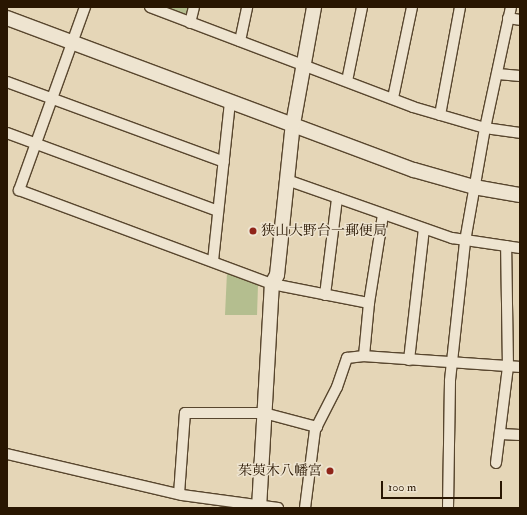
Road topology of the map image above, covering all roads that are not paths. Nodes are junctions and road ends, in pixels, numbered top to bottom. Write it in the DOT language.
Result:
graph roads {
  1 [pos="86,7"];
  2 [pos="150,7"];
  3 [pos="194,7"];
  4 [pos="247,7"];
  5 [pos="305,7"];
  6 [pos="314,7"];
  7 [pos="362,7"];
  8 [pos="412,7"];
  9 [pos="460,7"];
  10 [pos="511,7"];
  11 [pos="7,18"];
  12 [pos="508,18"];
  13 [pos="520,20"];
  14 [pos="190,23"];
  15 [pos="240,41"];
  16 [pos="72,43"];
  17 [pos="299,62"];
  18 [pos="498,74"];
  19 [pos="520,76"];
  20 [pos="348,81"];
  21 [pos="7,82"];
  22 [pos="393,98"];
  23 [pos="52,100"];
  24 [pos="230,101"];
  25 [pos="440,115"];
  26 [pos="289,123"];
  27 [pos="485,128"];
  28 [pos="7,133"];
  29 [pos="520,133"];
  30 [pos="36,144"];
  31 [pos="224,162"];
  32 [pos="286,180"];
  33 [pos="474,188"];
  34 [pos="520,195"];
  35 [pos="337,198"];
  36 [pos="218,211"];
  37 [pos="383,216"];
  38 [pos="424,229"];
  39 [pos="466,242"];
  40 [pos="506,246"];
  41 [pos="520,248"];
  42 [pos="213,261"];
  43 [pos="272,284"];
  44 [pos="325,295"];
  45 [pos="369,303"];
  46 [pos="364,356"];
  47 [pos="410,360"];
  48 [pos="454,363"];
  49 [pos="508,367"];
  50 [pos="520,367"];
  51 [pos="264,413"];
  52 [pos="317,427"];
  53 [pos="501,434"];
  54 [pos="520,435"];
  55 [pos="7,454"];
  56 [pos="496,463"];
  57 [pos="179,494"];
  58 [pos="260,506"];
  59 [pos="278,508"];
  60 [pos="305,508"];
  61 [pos="448,508"];
  1 -- 16 [label="street"];
  2 -- 14 [label="street"];
  3 -- 14 [label="street"];
  4 -- 15 [label="street"];
  5 -- 17 [label="street"];
  6 -- 17 [label="street"];
  7 -- 20 [label="street"];
  8 -- 22 [label="street"];
  9 -- 25 [label="street"];
  10 -- 12 [label="street"];
  11 -- 16 [label="street"];
  12 -- 13 [label="street"];
  12 -- 18 [label="street"];
  14 -- 15 [label="street"];
  15 -- 17 [label="street"];
  16 -- 23 [label="street"];
  16 -- 24 [label="street"];
  17 -- 20 [label="street"];
  17 -- 26 [label="street"];
  18 -- 19 [label="street"];
  18 -- 27 [label="street"];
  20 -- 22 [label="street"];
  21 -- 23 [label="street"];
  22 -- 25 [label="street"];
  23 -- 30 [label="street"];
  23 -- 31 [label="street"];
  24 -- 26 [label="street"];
  24 -- 31 [label="street"];
  25 -- 27 [label="street"];
  26 -- 32 [label="street"];
  26 -- 33 [label="street"];
  26 -- 43 [label="street"];
  27 -- 29 [label="street"];
  27 -- 33 [label="street"];
  28 -- 30 [label="street"];
  30 -- 36 [label="street"];
  30 -- 42 [label="street"];
  31 -- 36 [label="street"];
  32 -- 35 [label="street"];
  32 -- 43 [label="street"];
  33 -- 34 [label="street"];
  33 -- 39 [label="street"];
  35 -- 37 [label="street"];
  35 -- 44 [label="street"];
  36 -- 42 [label="street"];
  37 -- 38 [label="street"];
  37 -- 45 [label="street"];
  38 -- 39 [label="street"];
  38 -- 47 [label="street"];
  39 -- 40 [label="street"];
  39 -- 48 [label="street"];
  40 -- 41 [label="street"];
  40 -- 49 [label="street"];
  42 -- 43 [label="street"];
  43 -- 44 [label="street"];
  43 -- 51 [label="street"];
  44 -- 45 [label="street"];
  45 -- 46 [label="street"];
  46 -- 47 [label="street"];
  46 -- 52 [label="street"];
  47 -- 48 [label="street"];
  48 -- 49 [label="street"];
  48 -- 61 [label="street"];
  49 -- 50 [label="street"];
  49 -- 53 [label="street"];
  51 -- 52 [label="street"];
  51 -- 57 [label="street"];
  51 -- 58 [label="street"];
  52 -- 60 [label="street"];
  53 -- 54 [label="street"];
  53 -- 56 [label="street"];
  55 -- 57 [label="street"];
  57 -- 58 [label="street"];
  58 -- 59 [label="street"];
}
